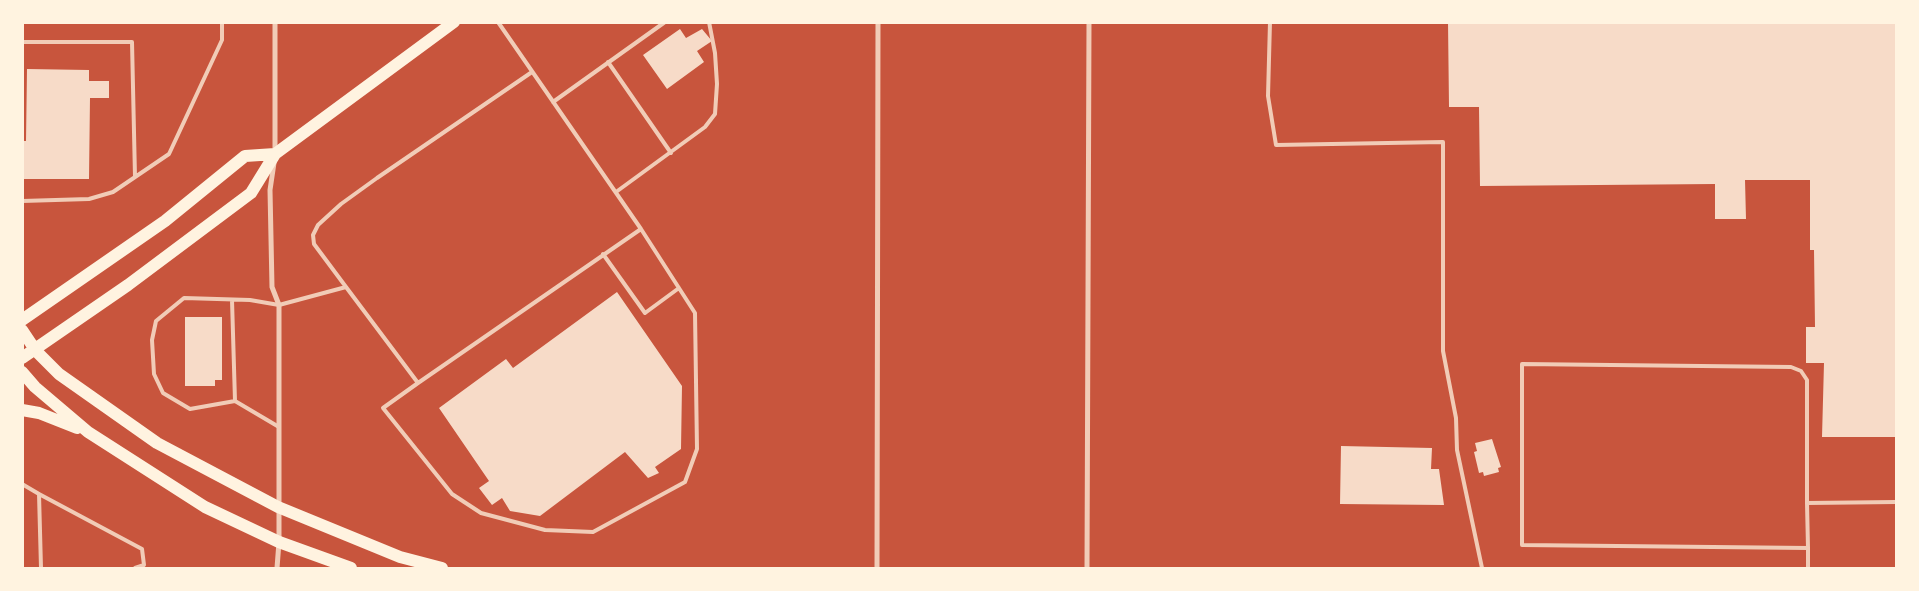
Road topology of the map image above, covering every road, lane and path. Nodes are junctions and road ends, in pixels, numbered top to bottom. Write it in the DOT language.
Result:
graph roads {
  1 [pos="222,22"];
  2 [pos="275,22"];
  3 [pos="454,22"];
  4 [pos="498,22"];
  5 [pos="665,22"];
  6 [pos="709,22"];
  7 [pos="878,22"];
  8 [pos="1089,22"];
  9 [pos="1270,22"];
  10 [pos="22,42"];
  11 [pos="608,62"];
  12 [pos="532,72"];
  13 [pos="553,102"];
  14 [pos="671,153"];
  15 [pos="275,154"];
  16 [pos="135,177"];
  17 [pos="616,192"];
  18 [pos="22,201"];
  19 [pos="641,229"];
  20 [pos="603,254"];
  21 [pos="346,287"];
  22 [pos="679,288"];
  23 [pos="232,300"];
  24 [pos="279,304"];
  25 [pos="22,320"];
  26 [pos="22,330"];
  27 [pos="36,351"];
  28 [pos="22,358"];
  29 [pos="22,372"];
  30 [pos="418,382"];
  31 [pos="235,401"];
  32 [pos="22,410"];
  33 [pos="279,427"];
  34 [pos="88,432"];
  35 [pos="22,484"];
  36 [pos="39,494"];
  37 [pos="1896,502"];
  38 [pos="1807,503"];
  39 [pos="278,507"];
  40 [pos="279,542"];
  41 [pos="1808,548"];
  42 [pos="41,568"];
  43 [pos="134,568"];
  44 [pos="277,568"];
  45 [pos="351,568"];
  46 [pos="442,568"];
  47 [pos="877,568"];
  48 [pos="1087,568"];
  49 [pos="1482,568"];
  50 [pos="1808,568"];
  1 -- 16 [label="lane"];
  2 -- 15 [label="street"];
  3 -- 15 [label="main road"];
  4 -- 12 [label="lane"];
  5 -- 11 [label="lane"];
  6 -- 14 [label="lane"];
  7 -- 47 [label="street"];
  8 -- 48 [label="street"];
  9 -- 49 [label="lane"];
  10 -- 16 [label="lane"];
  11 -- 13 [label="lane"];
  11 -- 14 [label="lane"];
  12 -- 13 [label="lane"];
  12 -- 21 [label="lane"];
  13 -- 17 [label="lane"];
  14 -- 17 [label="lane"];
  15 -- 24 [label="street"];
  15 -- 25 [label="main road"];
  15 -- 27 [label="main road"];
  16 -- 18 [label="lane"];
  17 -- 19 [label="lane"];
  19 -- 20 [label="lane"];
  19 -- 22 [label="lane"];
  20 -- 22 [label="lane"];
  20 -- 30 [label="lane"];
  21 -- 24 [label="lane"];
  21 -- 30 [label="lane"];
  22 -- 30 [label="lane"];
  23 -- 24 [label="lane"];
  23 -- 31 [label="lane"];
  23 -- 31 [label="lane"];
  24 -- 33 [label="street"];
  26 -- 27 [label="main road"];
  27 -- 28 [label="main road"];
  27 -- 39 [label="main road"];
  29 -- 34 [label="main road"];
  31 -- 33 [label="lane"];
  32 -- 34 [label="main road"];
  33 -- 39 [label="street"];
  34 -- 40 [label="main road"];
  35 -- 36 [label="lane"];
  36 -- 42 [label="lane"];
  36 -- 43 [label="lane"];
  37 -- 38 [label="lane"];
  38 -- 41 [label="lane"];
  38 -- 41 [label="lane"];
  39 -- 40 [label="street"];
  39 -- 46 [label="main road"];
  40 -- 44 [label="street"];
  40 -- 45 [label="main road"];
  41 -- 50 [label="lane"];
}
